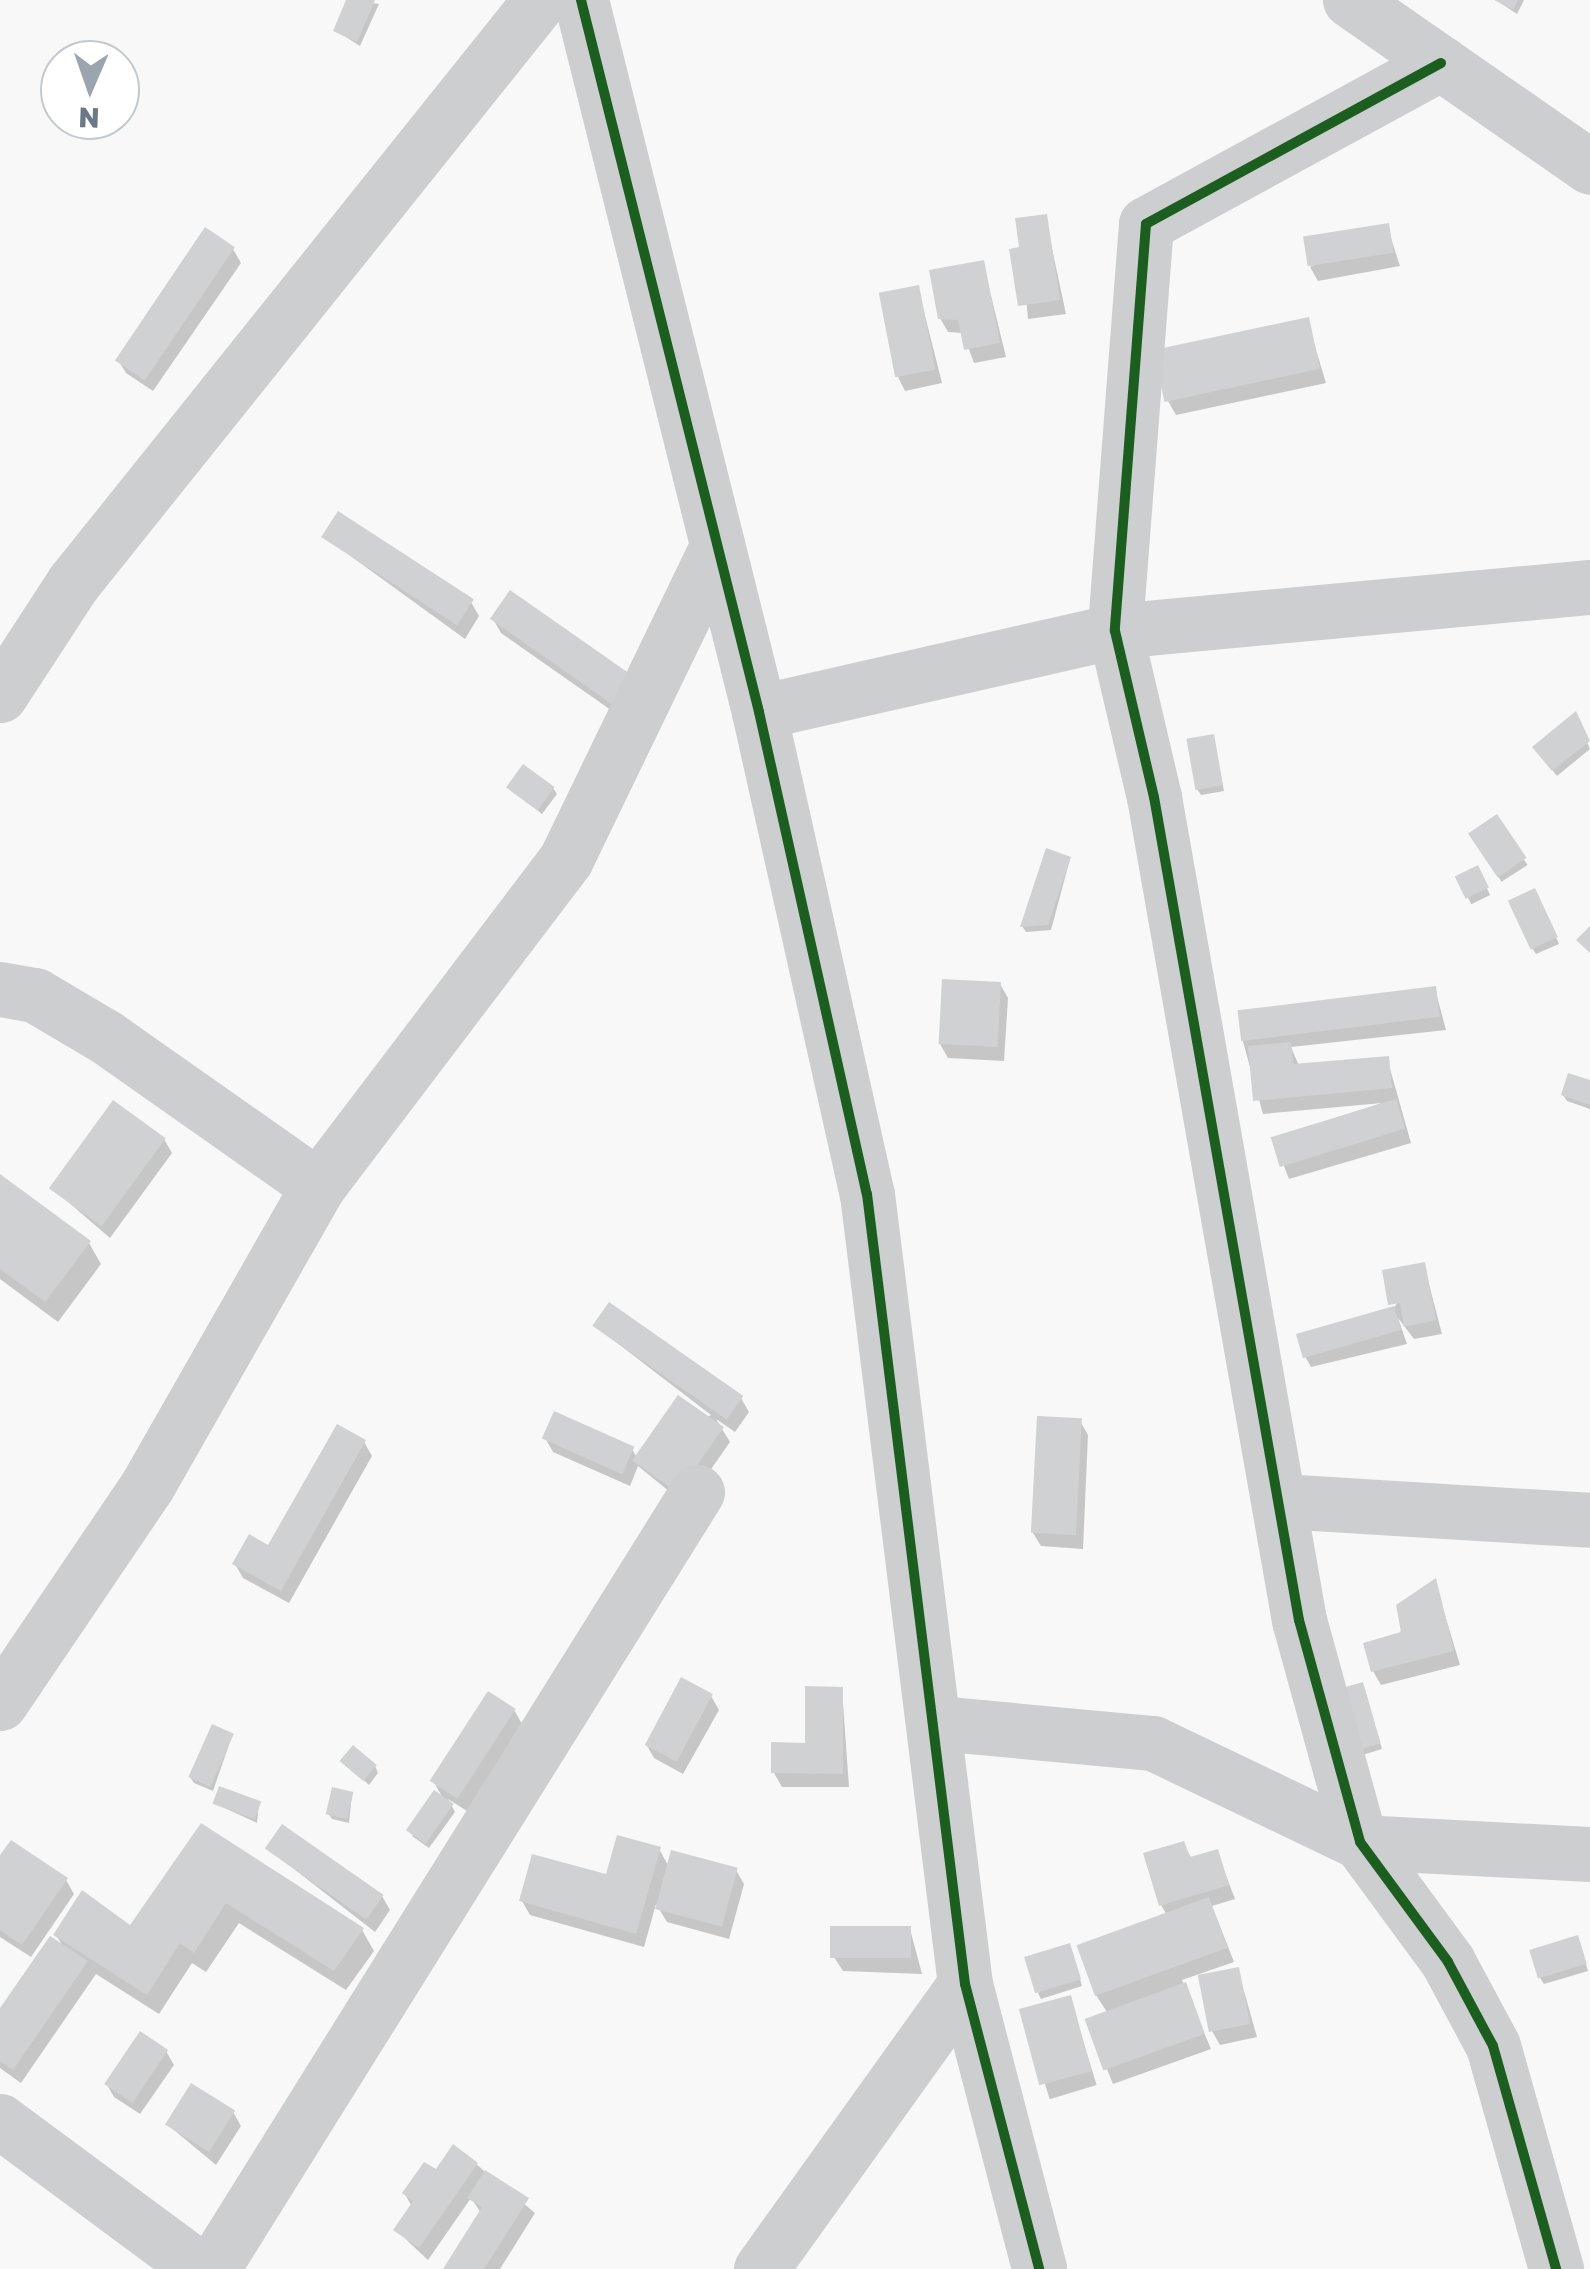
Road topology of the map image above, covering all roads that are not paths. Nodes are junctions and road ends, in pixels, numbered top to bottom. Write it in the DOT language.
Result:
graph roads {
  1 [pos="540,0"];
  2 [pos="581,0"];
  3 [pos="1350,0"];
  4 [pos="1441,63"];
  5 [pos="1589,175"];
  6 [pos="717,546"];
  7 [pos="1590,587"];
  8 [pos="1115,632"];
  9 [pos="0,696"];
  10 [pos="760,712"];
  11 [pos="0,989"];
  12 [pos="318,1186"];
  13 [pos="698,1492"];
  14 [pos="1281,1501"];
  15 [pos="1590,1520"];
  16 [pos="0,1702"];
  17 [pos="937,1724"];
  18 [pos="1360,1842"];
  19 [pos="1590,1854"];
  20 [pos="964,1984"];
  21 [pos="0,2122"];
  22 [pos="200,2269"];
  23 [pos="212,2269"];
  24 [pos="761,2269"];
  25 [pos="1039,2269"];
  26 [pos="1556,2269"];
  1 -- 9 [label="street"];
  2 -- 6 [label="street"];
  3 -- 4 [label="street"];
  4 -- 5 [label="street"];
  4 -- 8 [label="street"];
  6 -- 10 [label="street"];
  6 -- 12 [label="street"];
  7 -- 8 [label="street"];
  8 -- 10 [label="street"];
  8 -- 14 [label="street"];
  10 -- 17 [label="street"];
  11 -- 12 [label="street"];
  12 -- 16 [label="street"];
  13 -- 23 [label="street"];
  14 -- 15 [label="street"];
  14 -- 18 [label="street"];
  17 -- 18 [label="street"];
  17 -- 20 [label="street"];
  18 -- 19 [label="street"];
  18 -- 26 [label="street"];
  20 -- 24 [label="street"];
  20 -- 25 [label="street"];
  21 -- 22 [label="street"];
}
